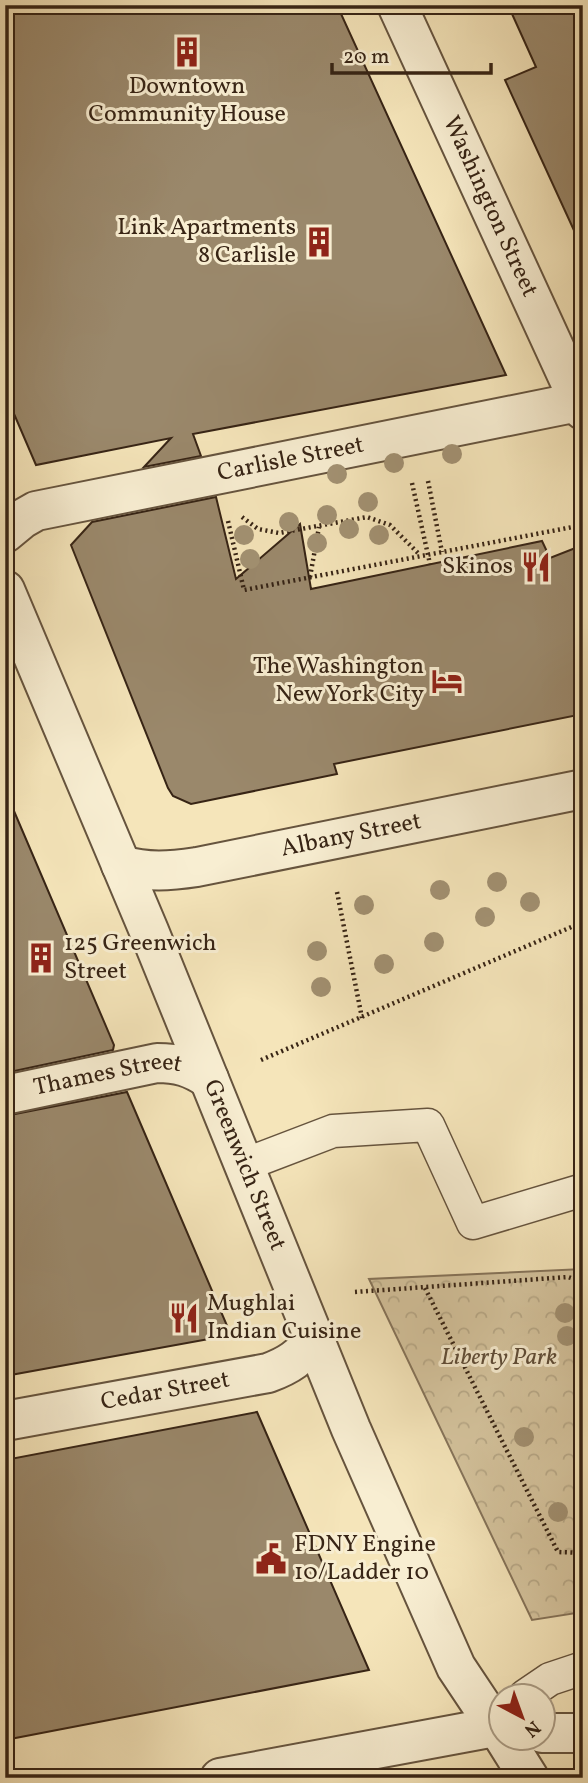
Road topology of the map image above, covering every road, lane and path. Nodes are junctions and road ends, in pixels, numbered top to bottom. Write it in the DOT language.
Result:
graph roads {
  1 [pos="397,5"];
  2 [pos="582,405"];
  3 [pos="426,470"];
  4 [pos="409,473"];
  5 [pos="228,519"];
  6 [pos="583,525"];
  7 [pos="319,526"];
  8 [pos="258,529"];
  9 [pos="5,533"];
  10 [pos="442,552"];
  11 [pos="428,555"];
  12 [pos="421,556"];
  13 [pos="430,564"];
  14 [pos="310,577"];
  15 [pos="5,590"];
  16 [pos="583,789"];
  17 [pos="121,865"];
  18 [pos="337,892"];
  19 [pos="583,922"];
  20 [pos="362,1018"];
  21 [pos="261,1060"];
  22 [pos="209,1079"];
  23 [pos="5,1095"];
  24 [pos="244,1165"];
  25 [pos="583,1190"];
  26 [pos="583,1282"];
  27 [pos="425,1287"];
  28 [pos="355,1292"];
  29 [pos="313,1339"];
  30 [pos="5,1421"];
  31 [pos="583,1553"];
  32 [pos="583,1668"];
  33 [pos="546,1682"];
  34 [pos="486,1709"];
  35 [pos="486,1730"];
  36 [pos="556,1733"];
  37 [pos="583,1733"];
  38 [pos="514,1752"];
  39 [pos="219,1778"];
  40 [pos="530,1778"];
  1 -- 2 [label="street, Washington Street"];
  2 -- 9 [label="street, Carlisle Street"];
  3 -- 10 [label="path"];
  4 -- 11 [label="path"];
  5 -- 14 [label="path"];
  6 -- 10 [label="path"];
  7 -- 8 [label="path"];
  7 -- 12 [label="path"];
  7 -- 14 [label="path"];
  10 -- 11 [label="path"];
  11 -- 12 [label="path"];
  11 -- 13 [label="path"];
  12 -- 14 [label="path"];
  15 -- 17 [label="street, Greenwich Street"];
  16 -- 17 [label="street, Albany Street"];
  17 -- 22 [label="street, Greenwich Street"];
  18 -- 20 [label="path"];
  19 -- 20 [label="path"];
  20 -- 21 [label="path"];
  22 -- 23 [label="street, Thames Street"];
  22 -- 24 [label="street, Greenwich Street"];
  24 -- 25 [label="lane"];
  24 -- 29 [label="street, Greenwich Street"];
  26 -- 27 [label="path"];
  27 -- 28 [label="path"];
  27 -- 31 [label="path"];
  29 -- 30 [label="street, Cedar Street"];
  29 -- 34 [label="street, Greenwich Street"];
  32 -- 33 [label="lane"];
  35 -- 39 [label="street"];
  36 -- 37 [label="street"];
  38 -- 40 [label="street, Greenwich Street"];
}
